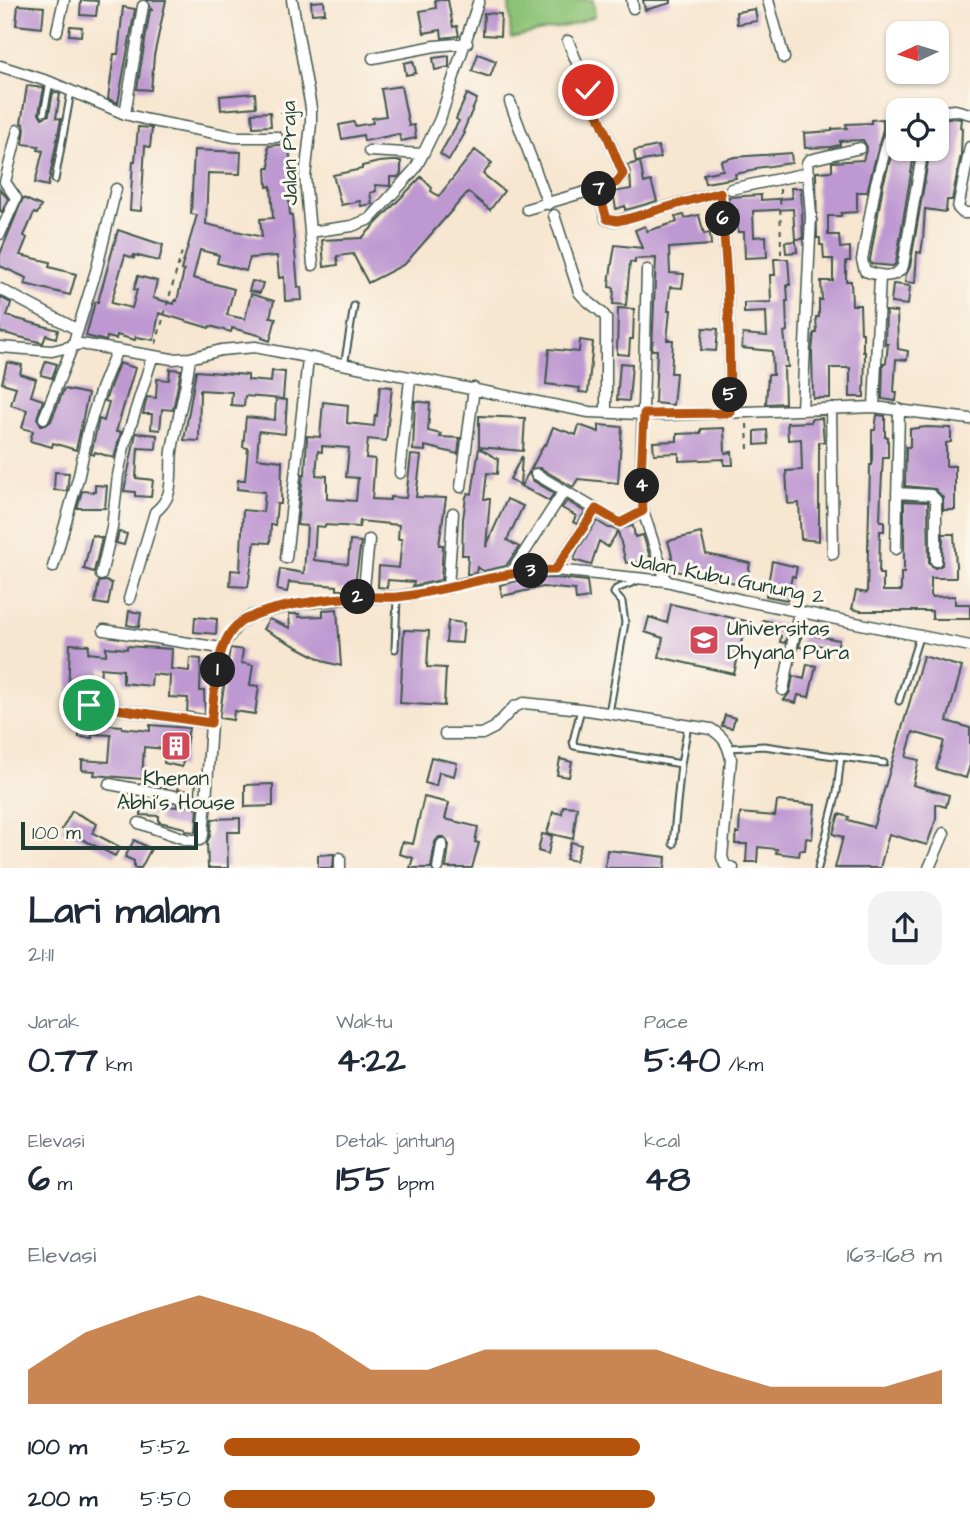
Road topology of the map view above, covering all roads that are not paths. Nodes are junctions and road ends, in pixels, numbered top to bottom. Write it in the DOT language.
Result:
graph roads {
  1 [pos="64,0"];
  2 [pos="292,0"];
  3 [pos="479,0"];
  4 [pos="768,0"];
  5 [pos="143,6"];
  6 [pos="57,31"];
  7 [pos="568,41"];
  8 [pos="467,43"];
  9 [pos="373,58"];
  10 [pos="784,58"];
  11 [pos="0,66"];
  12 [pos="50,82"];
  13 [pos="71,92"];
  14 [pos="510,102"];
  15 [pos="949,110"];
  16 [pos="44,113"];
  17 [pos="125,114"];
  18 [pos="970,114"];
  19 [pos="18,130"];
  20 [pos="277,136"];
  21 [pos="886,147"];
  22 [pos="970,147"];
  23 [pos="860,148"];
  24 [pos="369,151"];
  25 [pos="423,155"];
  26 [pos="921,161"];
  27 [pos="808,173"];
  28 [pos="55,180"];
  29 [pos="116,189"];
  30 [pos="598,189"];
  31 [pos="731,189"];
  32 [pos="548,204"];
  33 [pos="527,209"];
  34 [pos="970,213"];
  35 [pos="554,215"];
  36 [pos="310,232"];
  37 [pos="0,234"];
  38 [pos="313,265"];
  39 [pos="647,270"];
  40 [pos="880,276"];
  41 [pos="0,289"];
  42 [pos="354,306"];
  43 [pos="78,330"];
  44 [pos="73,345"];
  45 [pos="0,347"];
  46 [pos="116,352"];
  47 [pos="152,358"];
  48 [pos="190,358"];
  49 [pos="308,359"];
  50 [pos="345,366"];
  51 [pos="410,379"];
  52 [pos="474,388"];
  53 [pos="874,407"];
  54 [pos="831,408"];
  55 [pos="899,409"];
  56 [pos="802,410"];
  57 [pos="606,413"];
  58 [pos="730,413"];
  59 [pos="644,414"];
  60 [pos="44,418"];
  61 [pos="970,419"];
  62 [pos="400,473"];
  63 [pos="536,474"];
  64 [pos="461,487"];
  65 [pos="564,491"];
  66 [pos="897,493"];
  67 [pos="596,509"];
  68 [pos="643,511"];
  69 [pos="453,513"];
  70 [pos="369,540"];
  71 [pos="896,548"];
  72 [pos="832,555"];
  73 [pos="286,558"];
  74 [pos="936,561"];
  75 [pos="52,567"];
  76 [pos="555,570"];
  77 [pos="512,573"];
  78 [pos="101,575"];
  79 [pos="643,578"];
  80 [pos="666,581"];
  81 [pos="448,588"];
  82 [pos="363,597"];
  83 [pos="397,597"];
  84 [pos="129,599"];
  85 [pos="799,612"];
  86 [pos="104,629"];
  87 [pos="919,634"];
  88 [pos="970,646"];
  89 [pos="221,648"];
  90 [pos="395,649"];
  91 [pos="783,690"];
  92 [pos="899,701"];
  93 [pos="89,705"];
  94 [pos="581,709"];
  95 [pos="609,713"];
  96 [pos="211,723"];
  97 [pos="688,725"];
  98 [pos="445,734"];
  99 [pos="729,748"];
  100 [pos="841,756"];
  101 [pos="884,763"];
  102 [pos="681,764"];
  103 [pos="109,784"];
  104 [pos="206,802"];
  105 [pos="139,823"];
  106 [pos="944,833"];
  107 [pos="442,844"];
  108 [pos="673,844"];
  109 [pos="438,868"];
  110 [pos="733,868"];
  111 [pos="818,868"];
  112 [pos="929,868"];
  1 -- 6 [label="street"];
  2 -- 36 [label="street, Jalan Praja"];
  3 -- 8 [label="street"];
  4 -- 10 [label="street"];
  5 -- 17 [label="street"];
  7 -- 30 [label="street"];
  8 -- 9 [label="street"];
  8 -- 25 [label="street"];
  11 -- 12 [label="street"];
  12 -- 13 [label="street"];
  12 -- 16 [label="lane"];
  13 -- 17 [label="street"];
  13 -- 28 [label="lane"];
  14 -- 32 [label="street"];
  15 -- 18 [label="street"];
  17 -- 20 [label="street"];
  19 -- 37 [label="street"];
  21 -- 40 [label="street"];
  22 -- 34 [label="street"];
  23 -- 27 [label="street"];
  24 -- 25 [label="street"];
  25 -- 36 [label="street"];
  26 -- 40 [label="street"];
  27 -- 31 [label="street"];
  27 -- 56 [label="street"];
  29 -- 43 [label="street"];
  30 -- 32 [label="street"];
  30 -- 58 [label="street"];
  32 -- 33 [label="street"];
  35 -- 57 [label="street"];
  36 -- 38 [label="street, Jalan Praja"];
  39 -- 59 [label="street"];
  40 -- 53 [label="street"];
  41 -- 43 [label="street"];
  42 -- 50 [label="lane"];
  43 -- 44 [label="street"];
  44 -- 45 [label="street"];
  44 -- 46 [label="street"];
  44 -- 60 [label="street"];
  46 -- 47 [label="street"];
  46 -- 75 [label="street"];
  47 -- 48 [label="street"];
  47 -- 78 [label="street"];
  48 -- 49 [label="street"];
  48 -- 84 [label="street"];
  49 -- 50 [label="street"];
  49 -- 73 [label="street"];
  50 -- 51 [label="street"];
  51 -- 52 [label="street"];
  51 -- 62 [label="street"];
  52 -- 57 [label="street"];
  52 -- 64 [label="street"];
  53 -- 54 [label="street"];
  53 -- 55 [label="street"];
  54 -- 56 [label="street"];
  54 -- 72 [label="street"];
  55 -- 61 [label="street"];
  55 -- 66 [label="street"];
  56 -- 58 [label="street"];
  57 -- 59 [label="street"];
  58 -- 59 [label="street"];
  59 -- 68 [label="street"];
  63 -- 65 [label="street"];
  65 -- 67 [label="street"];
  65 -- 77 [label="street"];
  66 -- 71 [label="street"];
  66 -- 74 [label="street"];
  67 -- 68 [label="street"];
  67 -- 76 [label="street"];
  68 -- 80 [label="street"];
  69 -- 81 [label="street"];
  70 -- 82 [label="street"];
  76 -- 77 [label="street, Jalan Kubu Gunung 2"];
  76 -- 79 [label="street, Jalan Kubu Gunung 2"];
  77 -- 81 [label="street, Jalan Kubu Gunung 2"];
  79 -- 80 [label="street, Jalan Kubu Gunung 2"];
  79 -- 95 [label="lane"];
  80 -- 85 [label="street, Jalan Kubu Gunung 2"];
  81 -- 83 [label="street, Jalan Kubu Gunung 2"];
  82 -- 83 [label="street, Jalan Kubu Gunung 2"];
  82 -- 89 [label="street, Jalan Kubu Gunung 2"];
  83 -- 90 [label="lane"];
  85 -- 87 [label="street, Jalan Kubu Gunung 2"];
  85 -- 91 [label="street"];
  86 -- 89 [label="street"];
  87 -- 88 [label="street, Jalan Kubu Gunung 2"];
  87 -- 92 [label="lane"];
  89 -- 96 [label="street"];
  93 -- 96 [label="street"];
  94 -- 95 [label="street"];
  94 -- 98 [label="street"];
  94 -- 102 [label="lane"];
  95 -- 97 [label="street"];
  96 -- 104 [label="street"];
  97 -- 99 [label="street"];
  97 -- 102 [label="lane"];
  99 -- 100 [label="lane"];
  99 -- 110 [label="street"];
  100 -- 101 [label="lane"];
  100 -- 111 [label="lane"];
  102 -- 108 [label="lane"];
  103 -- 104 [label="street"];
  104 -- 105 [label="street"];
  106 -- 112 [label="street"];
  107 -- 109 [label="street"];
}
